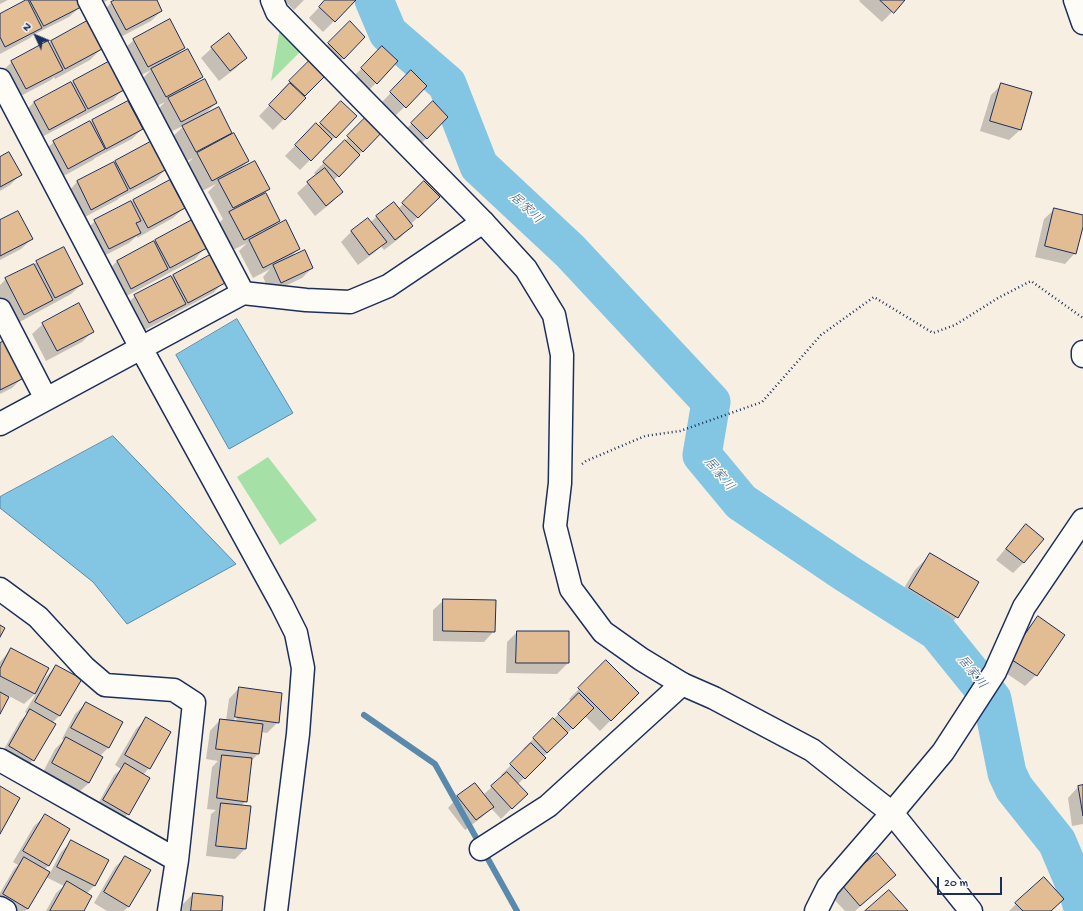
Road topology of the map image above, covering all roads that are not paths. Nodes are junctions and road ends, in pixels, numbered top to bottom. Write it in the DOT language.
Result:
graph roads {
  1 [pos="89,0"];
  2 [pos="272,0"];
  3 [pos="1075,0"];
  4 [pos="1083,23"];
  5 [pos="0,80"];
  6 [pos="483,222"];
  7 [pos="243,293"];
  8 [pos="0,310"];
  9 [pos="142,348"];
  10 [pos="1083,352"];
  11 [pos="1083,356"];
  12 [pos="46,399"];
  13 [pos="0,424"];
  14 [pos="1083,520"];
  15 [pos="0,589"];
  16 [pos="682,684"];
  17 [pos="0,760"];
  18 [pos="892,813"];
  19 [pos="481,849"];
  20 [pos="177,860"];
  21 [pos="0,908"];
  22 [pos="5,911"];
  23 [pos="169,911"];
  24 [pos="276,911"];
  25 [pos="816,911"];
  26 [pos="971,911"];
  1 -- 7 [label="street"];
  2 -- 6 [label="street"];
  3 -- 4 [label="street"];
  5 -- 9 [label="street"];
  6 -- 7 [label="street"];
  6 -- 16 [label="street"];
  7 -- 9 [label="street"];
  8 -- 12 [label="street"];
  9 -- 12 [label="street"];
  9 -- 24 [label="street"];
  10 -- 11 [label="street"];
  12 -- 13 [label="street"];
  14 -- 18 [label="street"];
  15 -- 20 [label="street"];
  16 -- 18 [label="street"];
  16 -- 19 [label="street"];
  17 -- 20 [label="street"];
  18 -- 25 [label="street"];
  18 -- 26 [label="street"];
  20 -- 23 [label="street"];
  21 -- 22 [label="street"];
}
